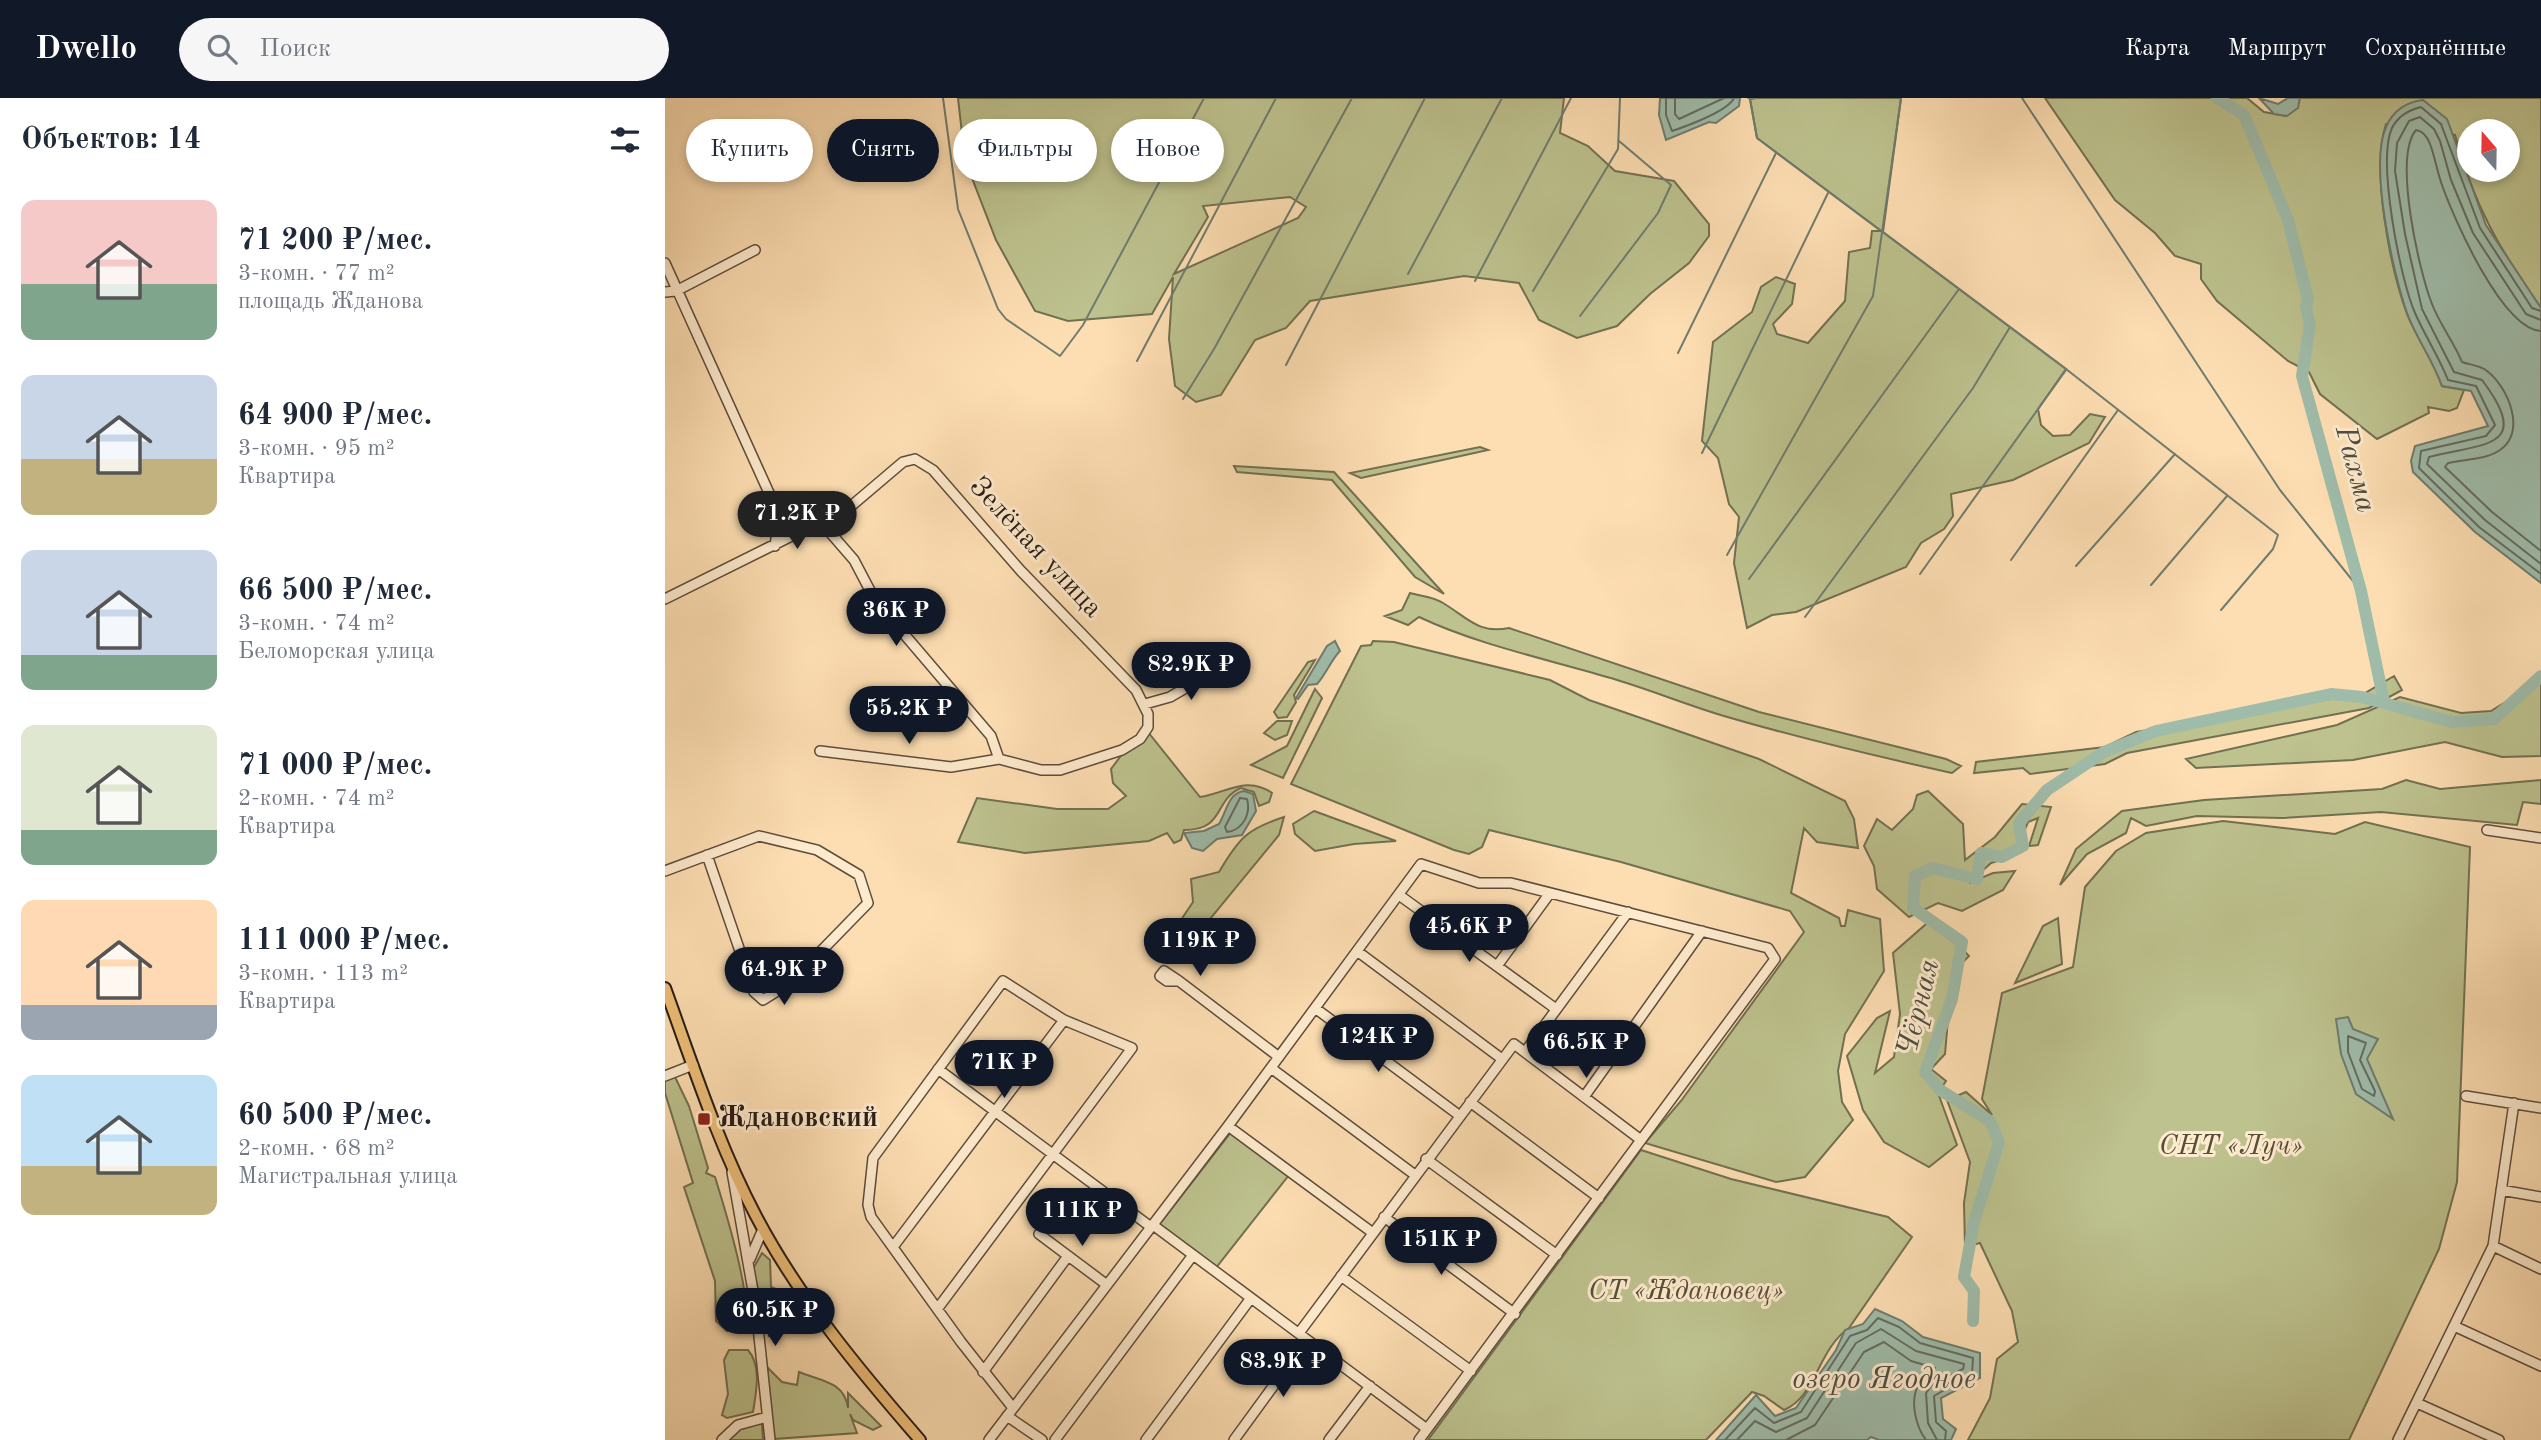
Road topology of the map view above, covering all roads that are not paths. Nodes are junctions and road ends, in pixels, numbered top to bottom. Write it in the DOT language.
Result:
graph roads {
  1 [pos="755,250"];
  2 [pos="665,263"];
  3 [pos="676,291"];
  4 [pos="665,292"];
  5 [pos="821,522"];
  6 [pos="775,546"];
  7 [pos="665,599"];
  8 [pos="1223,667"];
  9 [pos="1146,707"];
  10 [pos="820,751"];
  11 [pos="999,759"];
  12 [pos="2487,831"];
  13 [pos="2541,838"];
  14 [pos="707,855"];
  15 [pos="665,871"];
  16 [pos="1550,893"];
  17 [pos="1399,895"];
  18 [pos="1627,912"];
  19 [pos="1702,931"];
  20 [pos="1357,951"];
  21 [pos="1497,966"];
  22 [pos="1179,981"];
  23 [pos="665,988"];
  24 [pos="1315,1008"];
  25 [pos="1556,1009"];
  26 [pos="1064,1020"];
  27 [pos="1525,1052"];
  28 [pos="1279,1057"];
  29 [pos="1502,1059"];
  30 [pos="693,1065"];
  31 [pos="1271,1068"];
  32 [pos="938,1069"];
  33 [pos="665,1076"];
  34 [pos="2466,1096"];
  35 [pos="1584,1097"];
  36 [pos="1470,1102"];
  37 [pos="2514,1103"];
  38 [pos="2541,1108"];
  39 [pos="995,1112"];
  40 [pos="1459,1116"];
  41 [pos="1228,1126"];
  42 [pos="1641,1140"];
  43 [pos="1054,1154"];
  44 [pos="728,1157"];
  45 [pos="1426,1159"];
  46 [pos="1415,1175"];
  47 [pos="2501,1190"];
  48 [pos="2541,1197"];
  49 [pos="1599,1198"];
  50 [pos="1384,1217"];
  51 [pos="1152,1226"];
  52 [pos="764,1229"];
  53 [pos="1373,1233"];
  54 [pos="1039,1234"];
  55 [pos="2493,1246"];
  56 [pos="893,1247"];
  57 [pos="776,1251"];
  58 [pos="1193,1255"];
  59 [pos="1557,1255"];
  60 [pos="1068,1256"];
  61 [pos="751,1257"];
  62 [pos="2541,1269"];
  63 [pos="1341,1276"];
  64 [pos="1107,1285"];
  65 [pos="1251,1298"];
  66 [pos="938,1308"];
  67 [pos="1515,1314"];
  68 [pos="2454,1326"];
  69 [pos="1299,1333"];
  70 [pos="1307,1340"];
  71 [pos="2541,1366"];
  72 [pos="1471,1371"];
  73 [pos="983,1372"];
  74 [pos="1370,1386"];
  75 [pos="2417,1403"];
  76 [pos="1010,1412"];
  77 [pos="767,1417"];
  78 [pos="1427,1429"];
  79 [pos="722,1440"];
  80 [pos="769,1440"];
  81 [pos="920,1440"];
  82 [pos="989,1440"];
  83 [pos="1042,1440"];
  84 [pos="1055,1440"];
  85 [pos="1146,1440"];
  86 [pos="1234,1440"];
  87 [pos="1329,1440"];
  88 [pos="1419,1440"];
  89 [pos="2398,1440"];
  90 [pos="2500,1440"];
  1 -- 3 [label="street"];
  2 -- 3 [label="street"];
  3 -- 4 [label="street"];
  3 -- 6 [label="street"];
  5 -- 6 [label="street"];
  5 -- 9 [label="street, Зелёная улица"];
  5 -- 11 [label="street"];
  6 -- 7 [label="street"];
  8 -- 9 [label="street"];
  9 -- 11 [label="street"];
  10 -- 11 [label="street"];
  12 -- 13 [label="street"];
  14 -- 14 [label="street"];
  14 -- 15 [label="street"];
  16 -- 17 [label="street"];
  16 -- 18 [label="street"];
  16 -- 21 [label="street"];
  17 -- 20 [label="street"];
  17 -- 21 [label="street"];
  18 -- 19 [label="street"];
  18 -- 25 [label="street"];
  19 -- 35 [label="street"];
  19 -- 42 [label="street"];
  20 -- 24 [label="street"];
  20 -- 29 [label="street"];
  21 -- 25 [label="street"];
  22 -- 28 [label="street"];
  23 -- 30 [label="main road"];
  24 -- 28 [label="street"];
  24 -- 40 [label="street"];
  25 -- 27 [label="street"];
  26 -- 32 [label="street"];
  26 -- 39 [label="street"];
  26 -- 43 [label="street"];
  27 -- 29 [label="street"];
  27 -- 35 [label="street"];
  28 -- 31 [label="street"];
  29 -- 36 [label="street"];
  30 -- 33 [label="street"];
  30 -- 44 [label="main road"];
  31 -- 41 [label="street"];
  31 -- 46 [label="street"];
  32 -- 39 [label="street"];
  32 -- 56 [label="street"];
  34 -- 37 [label="street"];
  35 -- 42 [label="street"];
  36 -- 40 [label="street"];
  36 -- 49 [label="street"];
  37 -- 38 [label="street"];
  37 -- 47 [label="street"];
  39 -- 43 [label="street"];
  39 -- 56 [label="street"];
  40 -- 45 [label="street"];
  41 -- 51 [label="street"];
  41 -- 53 [label="street"];
  42 -- 49 [label="street"];
  43 -- 51 [label="street"];
  43 -- 66 [label="street"];
  44 -- 52 [label="main road"];
  44 -- 61 [label="street"];
  45 -- 46 [label="street"];
  45 -- 59 [label="street"];
  46 -- 50 [label="street"];
  47 -- 48 [label="street"];
  47 -- 55 [label="street"];
  49 -- 59 [label="street"];
  50 -- 53 [label="street"];
  50 -- 67 [label="street"];
  51 -- 58 [label="street"];
  51 -- 64 [label="street"];
  52 -- 57 [label="main road"];
  52 -- 61 [label="street"];
  53 -- 63 [label="street"];
  54 -- 60 [label="street"];
  55 -- 62 [label="street"];
  55 -- 68 [label="street"];
  56 -- 66 [label="street"];
  57 -- 61 [label="street"];
  57 -- 81 [label="main road"];
  58 -- 65 [label="street"];
  58 -- 84 [label="street"];
  59 -- 67 [label="street"];
  60 -- 64 [label="street"];
  60 -- 73 [label="street"];
  61 -- 77 [label="street"];
  63 -- 69 [label="street"];
  63 -- 72 [label="street"];
  64 -- 76 [label="street"];
  65 -- 69 [label="street"];
  65 -- 85 [label="street"];
  66 -- 73 [label="street"];
  67 -- 72 [label="street"];
  68 -- 71 [label="street"];
  68 -- 75 [label="street"];
  69 -- 70 [label="street"];
  70 -- 74 [label="street"];
  70 -- 86 [label="street"];
  72 -- 78 [label="street"];
  73 -- 76 [label="street"];
  74 -- 78 [label="street"];
  74 -- 87 [label="street"];
  75 -- 89 [label="street"];
  75 -- 90 [label="street"];
  76 -- 82 [label="street"];
  76 -- 83 [label="street"];
  77 -- 79 [label="street"];
  77 -- 80 [label="street"];
  78 -- 88 [label="street"];
}
